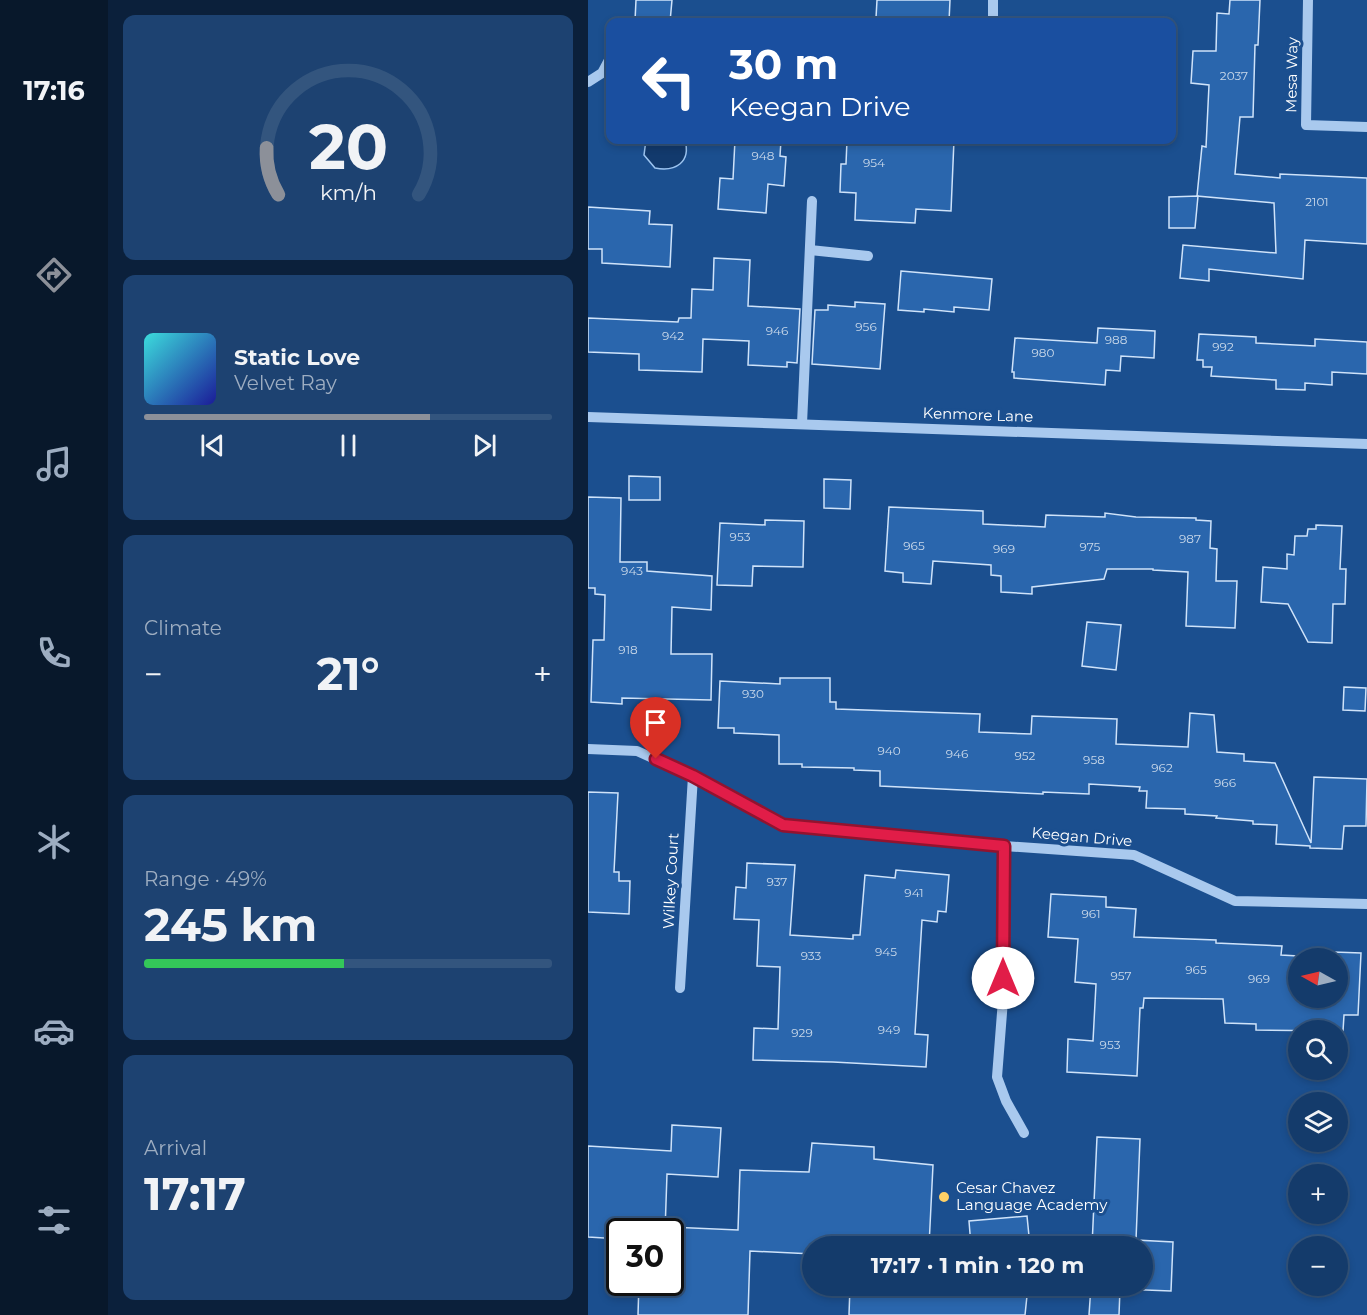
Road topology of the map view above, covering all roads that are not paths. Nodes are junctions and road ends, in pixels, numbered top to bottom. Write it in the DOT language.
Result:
graph roads {
  1 [pos="993,0"];
  2 [pos="1308,0"];
  3 [pos="993,18"];
  4 [pos="606,66"];
  5 [pos="588,82"];
  6 [pos="1367,127"];
  7 [pos="812,201"];
  8 [pos="810,250"];
  9 [pos="868,256"];
  10 [pos="588,417"];
  11 [pos="802,424"];
  12 [pos="1367,444"];
  13 [pos="588,749"];
  14 [pos="693,776"];
  15 [pos="1004,846"];
  16 [pos="1367,904"];
  17 [pos="680,988"];
  18 [pos="1024,1133"];
  1 -- 3 [label="street"];
  2 -- 6 [label="street, Mesa Way"];
  4 -- 5 [label="street"];
  7 -- 8 [label="street"];
  8 -- 9 [label="street"];
  8 -- 11 [label="street"];
  10 -- 11 [label="street, Kenmore Lane"];
  11 -- 12 [label="street, Kenmore Lane"];
  13 -- 14 [label="street, Keegan Drive"];
  14 -- 15 [label="street, Keegan Drive"];
  14 -- 17 [label="street, Wilkey Court"];
  15 -- 16 [label="street, Keegan Drive"];
  15 -- 18 [label="street"];
}
